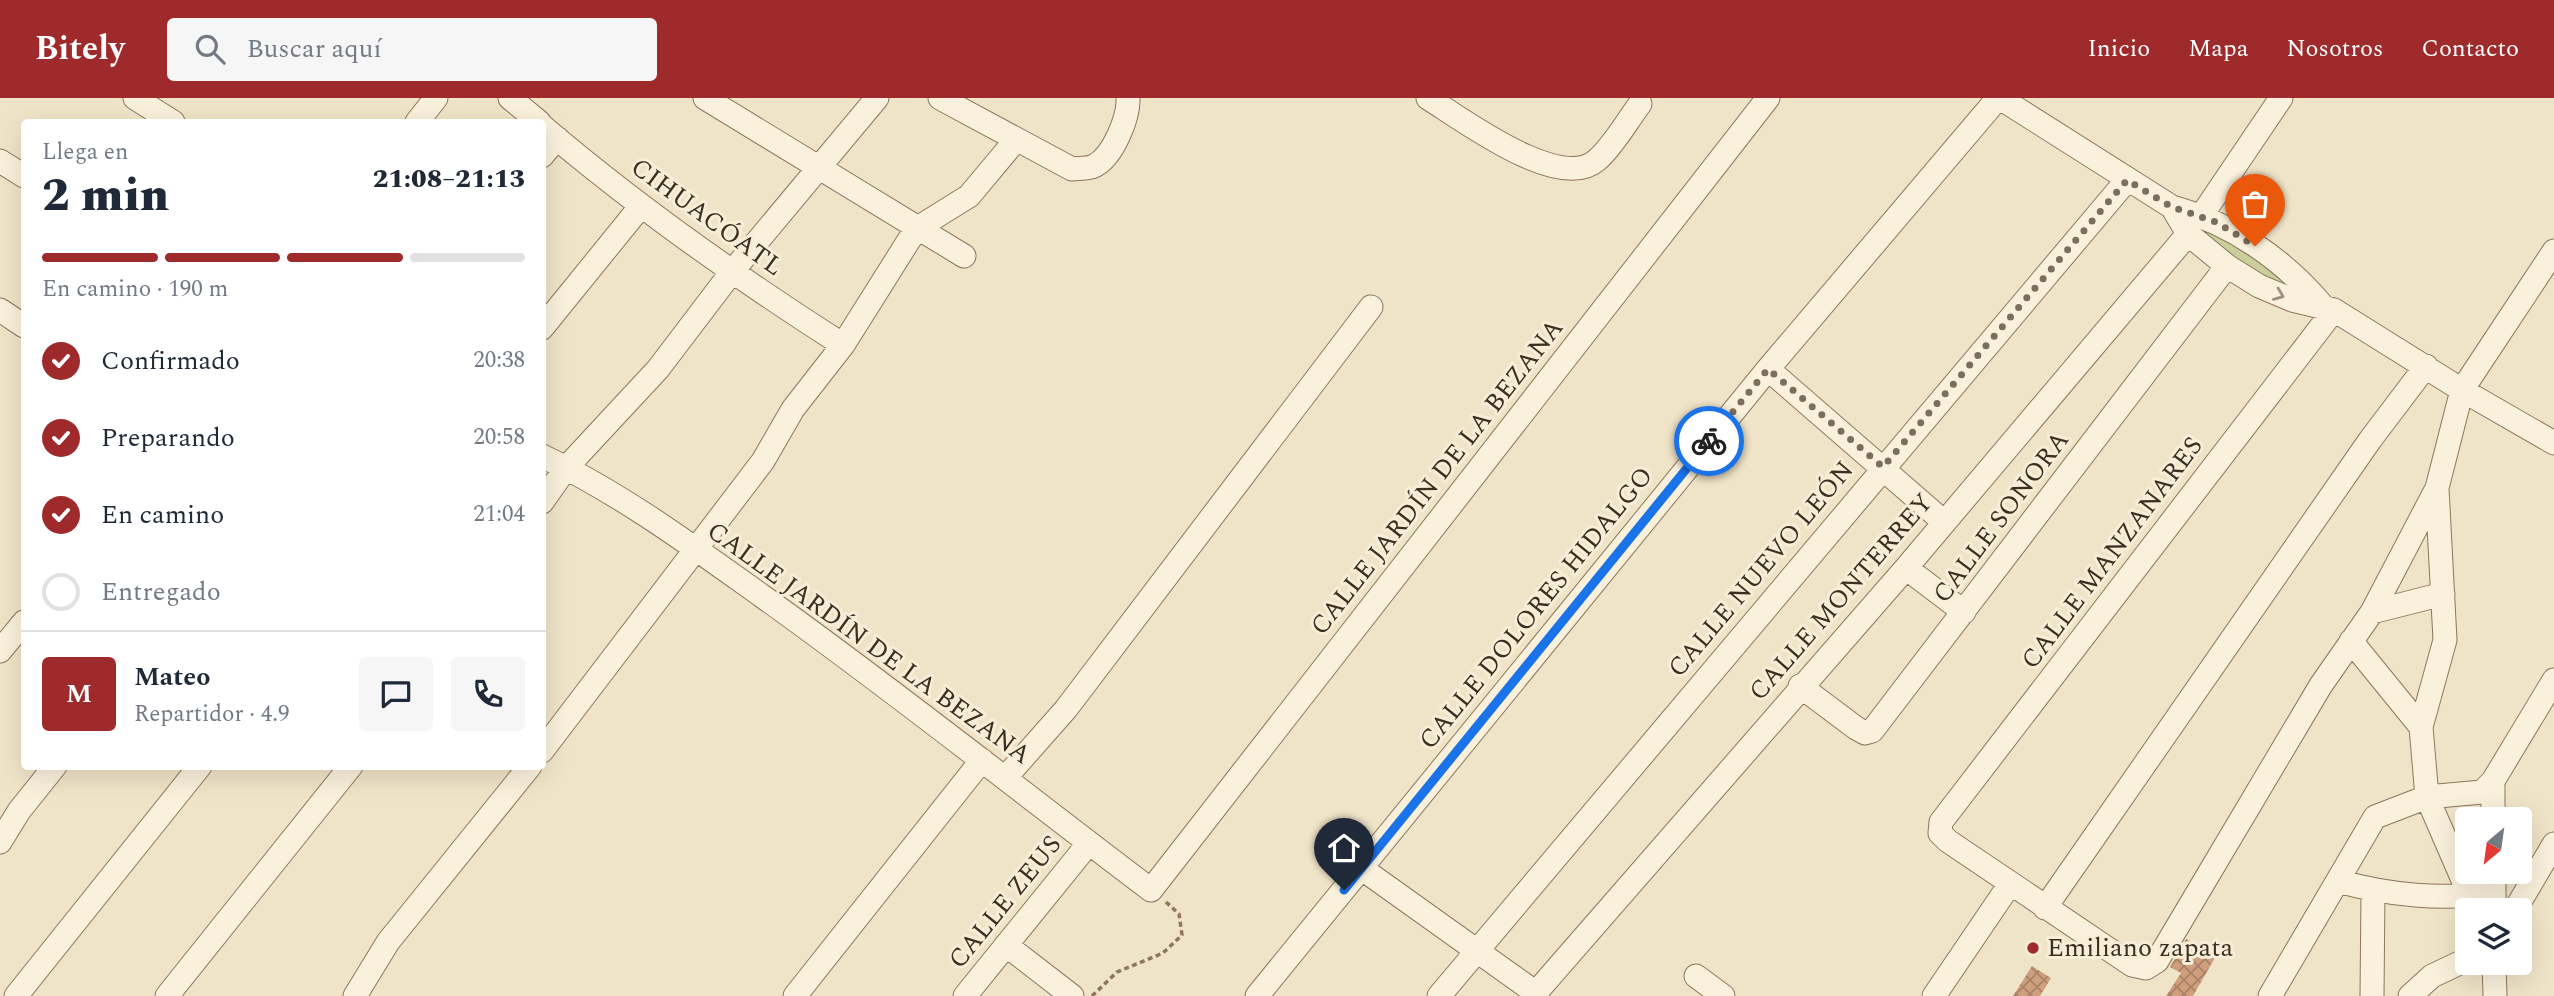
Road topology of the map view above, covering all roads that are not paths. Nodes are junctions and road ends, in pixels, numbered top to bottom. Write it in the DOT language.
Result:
graph roads {
  1 [pos="135,98"];
  2 [pos="436,98"];
  3 [pos="510,98"];
  4 [pos="705,98"];
  5 [pos="877,98"];
  6 [pos="940,98"];
  7 [pos="1128,98"];
  8 [pos="1428,98"];
  9 [pos="1768,98"];
  10 [pos="1999,98"];
  11 [pos="2281,98"];
  12 [pos="1640,100"];
  13 [pos="168,119"];
  14 [pos="419,119"];
  15 [pos="534,119"];
  16 [pos="546,129"];
  17 [pos="1015,141"];
  18 [pos="0,161"];
  19 [pos="819,168"];
  20 [pos="21,174"];
  21 [pos="2127,180"];
  22 [pos="641,206"];
  23 [pos="2172,207"];
  24 [pos="2202,215"];
  25 [pos="916,229"];
  26 [pos="2188,234"];
  27 [pos="2554,251"];
  28 [pos="964,256"];
  29 [pos="2227,266"];
  30 [pos="731,273"];
  31 [pos="1371,307"];
  32 [pos="2328,307"];
  33 [pos="0,310"];
  34 [pos="546,323"];
  35 [pos="21,324"];
  36 [pos="843,345"];
  37 [pos="2426,366"];
  38 [pos="1768,369"];
  39 [pos="2462,390"];
  40 [pos="2554,443"];
  41 [pos="546,458"];
  42 [pos="1883,467"];
  43 [pos="566,468"];
  44 [pos="2437,488"];
  45 [pos="546,496"];
  46 [pos="1944,522"];
  47 [pos="696,549"];
  48 [pos="1906,568"];
  49 [pos="2443,594"];
  50 [pos="1964,612"];
  51 [pos="2372,612"];
  52 [pos="21,626"];
  53 [pos="2351,641"];
  54 [pos="0,652"];
  55 [pos="2554,680"];
  56 [pos="1800,687"];
  57 [pos="2421,727"];
  58 [pos="546,746"];
  59 [pos="982,760"];
  60 [pos="52,770"];
  61 [pos="197,770"];
  62 [pos="348,770"];
  63 [pos="527,770"];
  64 [pos="1005,778"];
  65 [pos="2493,781"];
  66 [pos="2427,797"];
  67 [pos="2493,807"];
  68 [pos="1,840"];
  69 [pos="1089,843"];
  70 [pos="2554,844"];
  71 [pos="1361,868"];
  72 [pos="2338,881"];
  73 [pos="2010,884"];
  74 [pos="2374,891"];
  75 [pos="2494,891"];
  76 [pos="2470,896"];
  77 [pos="2522,898"];
  78 [pos="2045,908"];
  79 [pos="1006,945"];
  80 [pos="1479,950"];
  81 [pos="2455,965"];
  82 [pos="2494,975"];
  83 [pos="1696,976"];
  84 [pos="1534,994"];
  85 [pos="16,996"];
  86 [pos="167,996"];
  87 [pos="355,996"];
  88 [pos="795,996"];
  89 [pos="965,996"];
  90 [pos="1072,996"];
  91 [pos="1257,996"];
  92 [pos="1440,996"];
  93 [pos="1723,996"];
  94 [pos="1934,996"];
  95 [pos="2270,996"];
  96 [pos="2372,996"];
  97 [pos="2410,996"];
  98 [pos="2494,996"];
  1 -- 13 [label="street"];
  2 -- 14 [label="street"];
  3 -- 15 [label="street, CIHUACÓATL"];
  4 -- 19 [label="street"];
  5 -- 19 [label="street"];
  6 -- 17 [label="street"];
  7 -- 17 [label="street"];
  8 -- 12 [label="street"];
  9 -- 69 [label="street, CALLE JARDÍN DE LA BEZANA"];
  10 -- 21 [label="street"];
  10 -- 38 [label="street, CALLE DOLORES HIDALGO"];
  11 -- 24 [label="street"];
  16 -- 22 [label="street, CIHUACÓATL"];
  17 -- 25 [label="street"];
  18 -- 20 [label="street"];
  19 -- 25 [label="street"];
  19 -- 30 [label="street"];
  21 -- 23 [label="street"];
  21 -- 42 [label="street, CALLE NUEVO LEÓN"];
  22 -- 30 [label="street, CIHUACÓATL"];
  22 -- 34 [label="street"];
  23 -- 24 [label="street"];
  23 -- 26 [label="street"];
  24 -- 32 [label="street"];
  25 -- 28 [label="street"];
  25 -- 36 [label="street"];
  26 -- 29 [label="street"];
  26 -- 46 [label="street, CALLE MONTERREY"];
  27 -- 39 [label="street"];
  29 -- 32 [label="street, one-way"];
  29 -- 50 [label="street, CALLE SONORA"];
  30 -- 36 [label="street, CIHUACÓATL"];
  30 -- 43 [label="street"];
  31 -- 64 [label="street"];
  32 -- 37 [label="street"];
  32 -- 73 [label="street, CALLE MANZANARES"];
  33 -- 35 [label="street"];
  36 -- 47 [label="street"];
  37 -- 39 [label="street"];
  37 -- 78 [label="street"];
  38 -- 42 [label="street"];
  38 -- 71 [label="street, CALLE DOLORES HIDALGO"];
  39 -- 40 [label="street"];
  39 -- 44 [label="street"];
  41 -- 43 [label="street, CALLE JARDÍN DE LA BEZANA"];
  42 -- 46 [label="street"];
  42 -- 80 [label="street, CALLE NUEVO LEÓN"];
  43 -- 45 [label="street"];
  43 -- 47 [label="street, CALLE JARDÍN DE LA BEZANA"];
  44 -- 49 [label="street"];
  44 -- 51 [label="street"];
  46 -- 48 [label="street, CALLE MONTERREY"];
  47 -- 58 [label="street"];
  47 -- 59 [label="street, CALLE JARDÍN DE LA BEZANA"];
  48 -- 50 [label="street"];
  48 -- 56 [label="street, CALLE MONTERREY"];
  49 -- 51 [label="street"];
  49 -- 57 [label="street"];
  50 -- 56 [label="street, CALLE SONORA"];
  51 -- 53 [label="street"];
  52 -- 54 [label="street"];
  53 -- 57 [label="street"];
  53 -- 78 [label="street"];
  55 -- 65 [label="street"];
  56 -- 84 [label="street, CALLE MONTERREY"];
  57 -- 66 [label="street"];
  59 -- 64 [label="street, CALLE JARDÍN DE LA BEZANA"];
  59 -- 88 [label="street"];
  60 -- 68 [label="street"];
  61 -- 85 [label="street"];
  62 -- 86 [label="street"];
  63 -- 87 [label="street"];
  64 -- 69 [label="street, CALLE JARDÍN DE LA BEZANA"];
  65 -- 66 [label="street"];
  65 -- 67 [label="street"];
  66 -- 72 [label="street"];
  66 -- 76 [label="street"];
  69 -- 79 [label="street, CALLE ZEUS"];
  70 -- 77 [label="street"];
  71 -- 80 [label="street"];
  71 -- 91 [label="street, CALLE DOLORES HIDALGO"];
  72 -- 74 [label="street"];
  72 -- 95 [label="street"];
  73 -- 78 [label="street"];
  73 -- 94 [label="street"];
  74 -- 76 [label="street"];
  74 -- 96 [label="street"];
  75 -- 76 [label="street"];
  79 -- 89 [label="street, CALLE ZEUS"];
  79 -- 90 [label="street"];
  80 -- 84 [label="street"];
  80 -- 92 [label="street, CALLE NUEVO LEÓN"];
  81 -- 97 [label="street"];
  82 -- 98 [label="street"];
  83 -- 93 [label="street"];
}
